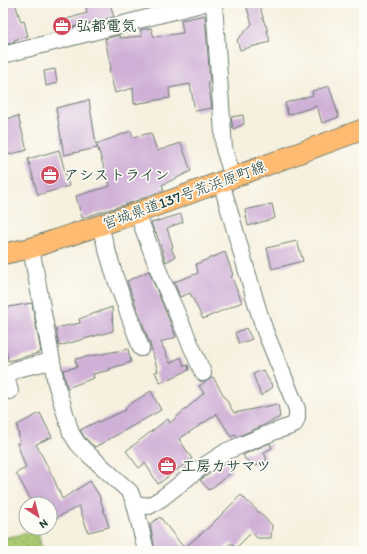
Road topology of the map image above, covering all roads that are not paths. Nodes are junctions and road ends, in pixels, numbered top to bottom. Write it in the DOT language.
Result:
graph roads {
  1 [pos="205,3"];
  2 [pos="214,3"];
  3 [pos="3,55"];
  4 [pos="364,129"];
  5 [pos="227,180"];
  6 [pos="140,220"];
  7 [pos="102,233"];
  8 [pos="30,248"];
  9 [pos="3,254"];
  10 [pos="141,348"];
  11 [pos="52,361"];
  12 [pos="203,372"];
  13 [pos="10,391"];
  14 [pos="135,504"];
  15 [pos="146,551"];
  1 -- 3 [label="street"];
  2 -- 5 [label="street"];
  4 -- 5 [label="main road, 宮城県道137号荒浜原町線"];
  5 -- 8 [label="main road, 宮城県道137号荒浜原町線"];
  5 -- 14 [label="street"];
  6 -- 12 [label="street"];
  7 -- 10 [label="street"];
  8 -- 9 [label="main road, 宮城県道137号荒浜原町線"];
  8 -- 11 [label="street"];
  11 -- 13 [label="street"];
  11 -- 14 [label="street"];
  14 -- 15 [label="street"];
}
